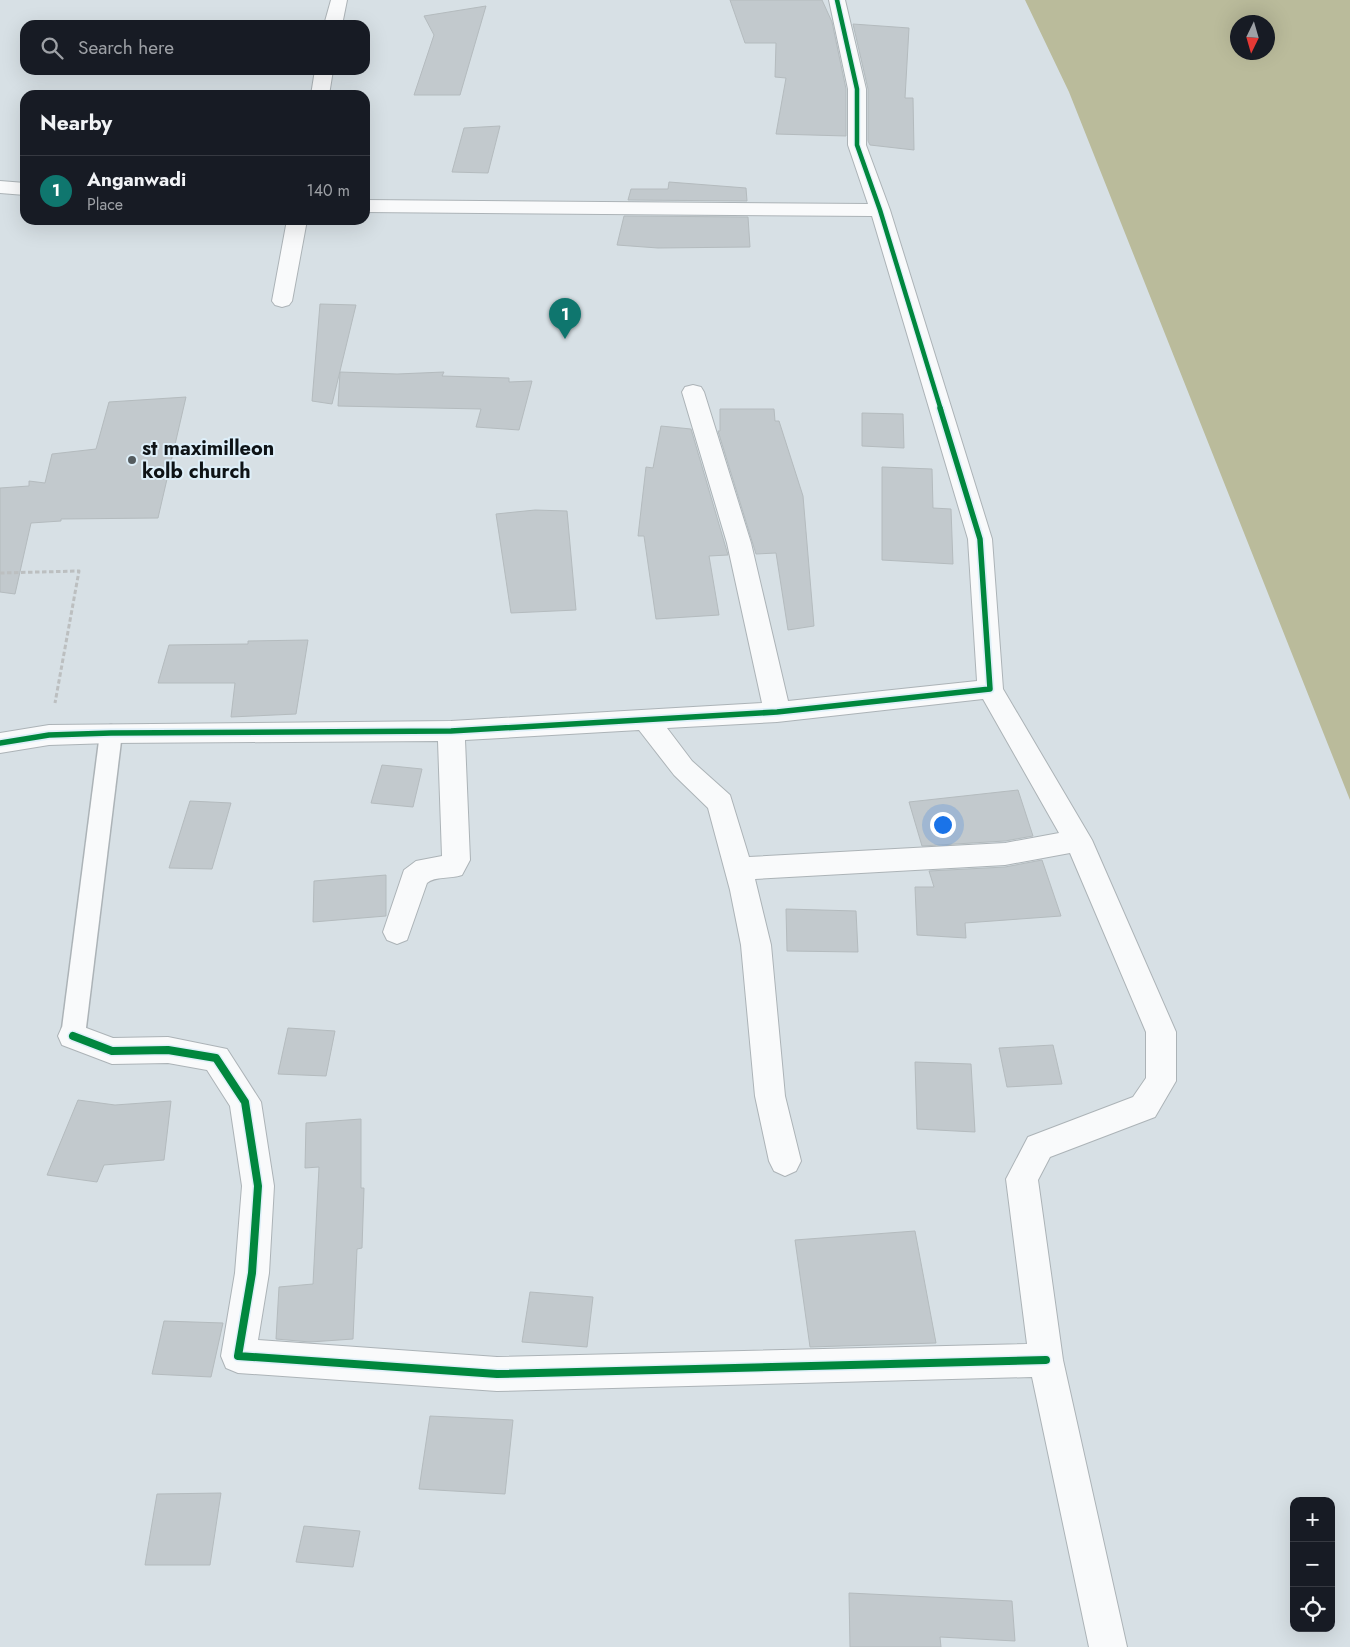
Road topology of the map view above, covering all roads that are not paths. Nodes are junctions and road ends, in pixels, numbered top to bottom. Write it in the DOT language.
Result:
graph roads {
  1 [pos="339,0"];
  2 [pos="837,0"];
  3 [pos="334,20"];
  4 [pos="323,75"];
  5 [pos="321,90"];
  6 [pos="0,187"];
  7 [pos="20,188"];
  8 [pos="370,206"];
  9 [pos="880,210"];
  10 [pos="296,225"];
  11 [pos="282,301"];
  12 [pos="693,392"];
  13 [pos="990,689"];
  14 [pos="777,712"];
  15 [pos="645,720"];
  16 [pos="451,731"];
  17 [pos="110,733"];
  18 [pos="0,743"];
  19 [pos="1078,840"];
  20 [pos="738,869"];
  21 [pos="397,932"];
  22 [pos="73,1036"];
  23 [pos="785,1162"];
  24 [pos="1046,1360"];
  25 [pos="1108,1647"];
  1 -- 3 [label="street"];
  2 -- 9 [label="street"];
  4 -- 5 [label="street"];
  6 -- 7 [label="street"];
  8 -- 9 [label="street"];
  9 -- 13 [label="street"];
  10 -- 11 [label="street"];
  12 -- 14 [label="street"];
  13 -- 14 [label="street"];
  13 -- 19 [label="street"];
  14 -- 15 [label="street"];
  15 -- 16 [label="street"];
  15 -- 20 [label="street"];
  16 -- 17 [label="street"];
  16 -- 21 [label="street"];
  17 -- 18 [label="street"];
  17 -- 22 [label="lane"];
  19 -- 20 [label="street"];
  19 -- 24 [label="street"];
  20 -- 23 [label="street"];
  22 -- 24 [label="street"];
  24 -- 25 [label="street"];
}
